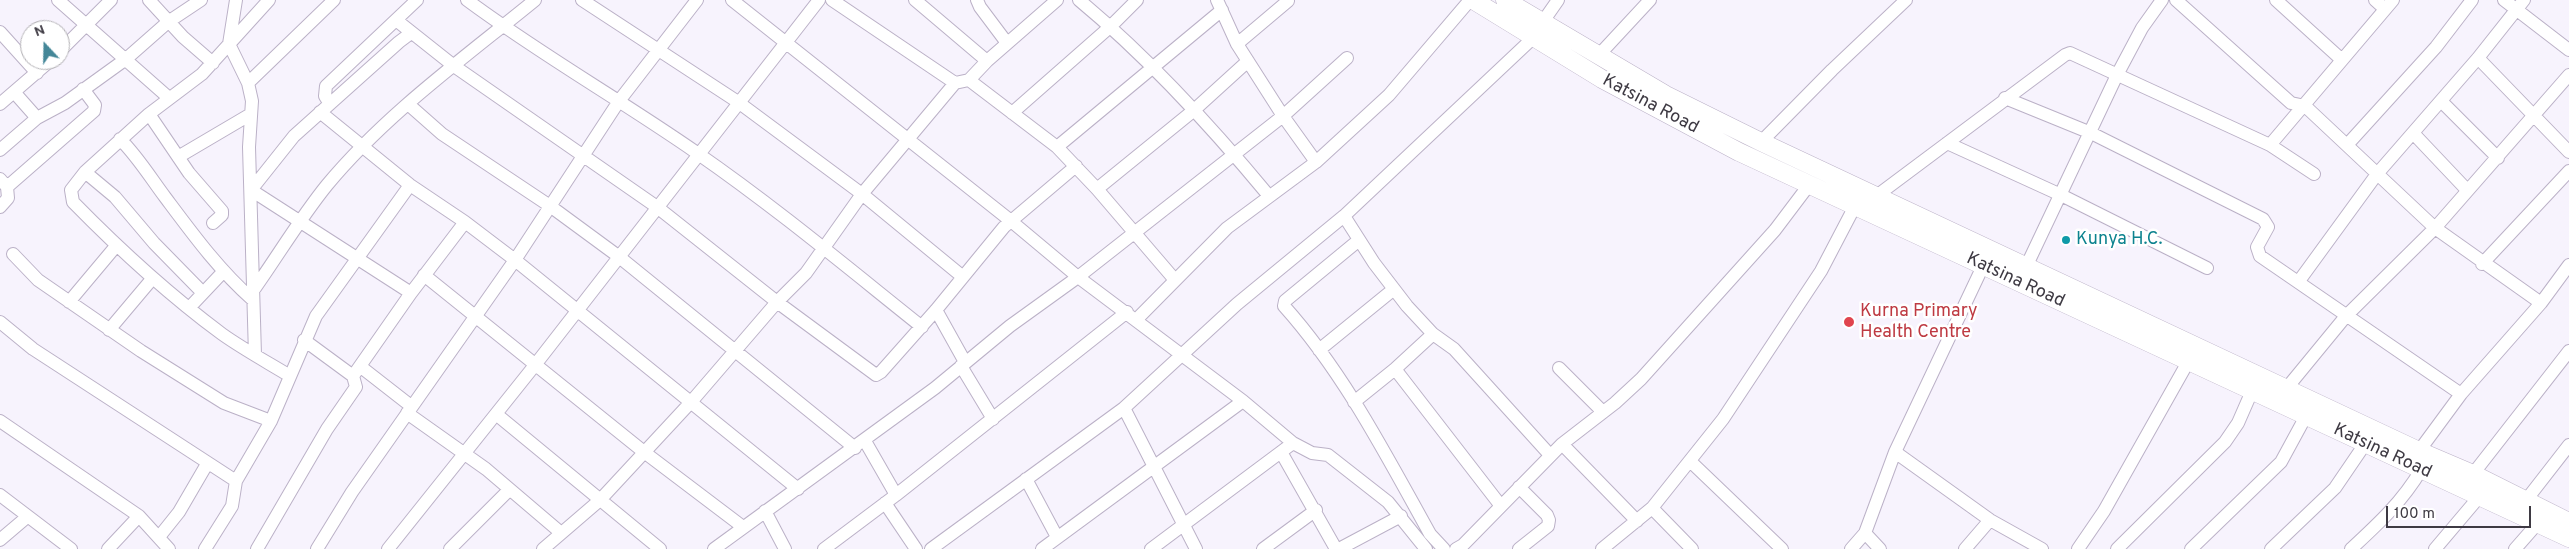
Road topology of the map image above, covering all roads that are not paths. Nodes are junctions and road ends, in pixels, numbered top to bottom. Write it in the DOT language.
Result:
graph roads {
  1 [pos="58,0"];
  2 [pos="111,0"];
  3 [pos="149,0"];
  4 [pos="201,0"];
  5 [pos="236,0"];
  6 [pos="269,0"];
  7 [pos="334,0"];
  8 [pos="418,0"];
  9 [pos="467,0"];
  10 [pos="535,0"];
  11 [pos="582,0"];
  12 [pos="697,0"];
  13 [pos="732,0"];
  14 [pos="819,0"];
  15 [pos="832,0"];
  16 [pos="916,0"];
  17 [pos="977,0"];
  18 [pos="1057,0"];
  19 [pos="1079,0"];
  20 [pos="1137,0"];
  21 [pos="1472,0"];
  22 [pos="1505,0"];
  23 [pos="1558,0"];
  24 [pos="1650,0"];
  25 [pos="1906,0"];
  26 [pos="2162,0"];
  27 [pos="2176,0"];
  28 [pos="2276,0"];
  29 [pos="2375,0"];
  30 [pos="2472,0"];
  31 [pos="2504,0"];
  32 [pos="1288,1"];
  33 [pos="1219,5"];
  34 [pos="2389,5"];
  35 [pos="2520,5"];
  36 [pos="396,20"];
  37 [pos="168,22"];
  38 [pos="1542,23"];
  39 [pos="87,24"];
  40 [pos="1111,26"];
  41 [pos="502,27"];
  42 [pos="411,33"];
  43 [pos="2,38"];
  44 [pos="1533,38"];
  45 [pos="70,41"];
  46 [pos="786,43"];
  47 [pos="1007,43"];
  48 [pos="230,44"];
  49 [pos="1237,44"];
  50 [pos="2568,47"];
  51 [pos="660,50"];
  52 [pos="1598,56"];
  53 [pos="1347,58"];
  54 [pos="2478,58"];
  55 [pos="126,59"];
  56 [pos="2342,60"];
  57 [pos="986,61"];
  58 [pos="1248,61"];
  59 [pos="213,63"];
  60 [pos="454,66"];
  61 [pos="1155,68"];
  62 [pos="40,70"];
  63 [pos="36,74"];
  64 [pos="2117,75"];
  65 [pos="2569,75"];
  66 [pos="969,80"];
  67 [pos="248,83"];
  68 [pos="955,83"];
  69 [pos="83,89"];
  70 [pos="14,92"];
  71 [pos="169,98"];
  72 [pos="2005,98"];
  73 [pos="618,101"];
  74 [pos="2441,101"];
  75 [pos="738,102"];
  76 [pos="0,104"];
  77 [pos="408,104"];
  78 [pos="2304,106"];
  79 [pos="325,108"];
  80 [pos="1193,111"];
  81 [pos="1012,113"];
  82 [pos="150,114"];
  83 [pos="251,114"];
  84 [pos="1282,116"];
  85 [pos="2534,116"];
  86 [pos="37,118"];
  87 [pos="2091,133"];
  88 [pos="2414,134"];
  89 [pos="120,139"];
  90 [pos="909,139"];
  91 [pos="1761,142"];
  92 [pos="1947,143"];
  93 [pos="2347,145"];
  94 [pos="2270,146"];
  95 [pos="1057,147"];
  96 [pos="361,148"];
  97 [pos="0,150"];
  98 [pos="2569,152"];
  99 [pos="1234,153"];
  100 [pos="698,154"];
  101 [pos="583,155"];
  102 [pos="178,157"];
  103 [pos="2498,158"];
  104 [pos="1316,162"];
  105 [pos="1076,166"];
  106 [pos="2569,171"];
  107 [pos="85,172"];
  108 [pos="2314,174"];
  109 [pos="2377,174"];
  110 [pos="3,183"];
  111 [pos="410,185"];
  112 [pos="1809,185"];
  113 [pos="1097,189"];
  114 [pos="251,190"];
  115 [pos="2467,190"];
  116 [pos="862,194"];
  117 [pos="2061,195"];
  118 [pos="1269,196"];
  119 [pos="1876,196"];
  120 [pos="550,206"];
  121 [pos="1855,206"];
  122 [pos="0,207"];
  123 [pos="657,207"];
  124 [pos="1344,216"];
  125 [pos="1011,221"];
  126 [pos="301,222"];
  127 [pos="465,222"];
  128 [pos="213,223"];
  129 [pos="2435,228"];
  130 [pos="1135,231"];
  131 [pos="1359,240"];
  132 [pos="116,246"];
  133 [pos="824,249"];
  134 [pos="13,254"];
  135 [pos="618,256"];
  136 [pos="356,258"];
  137 [pos="515,260"];
  138 [pos="2482,264"];
  139 [pos="2569,265"];
  140 [pos="1983,266"];
  141 [pos="2026,267"];
  142 [pos="2207,268"];
  143 [pos="223,272"];
  144 [pos="424,275"];
  145 [pos="963,277"];
  146 [pos="1078,277"];
  147 [pos="152,279"];
  148 [pos="1175,280"];
  149 [pos="2299,281"];
  150 [pos="1394,289"];
  151 [pos="203,292"];
  152 [pos="411,293"];
  153 [pos="254,294"];
  154 [pos="69,302"];
  155 [pos="777,302"];
  156 [pos="2541,302"];
  157 [pos="188,308"];
  158 [pos="577,310"];
  159 [pos="936,310"];
  160 [pos="476,315"];
  161 [pos="1132,316"];
  162 [pos="2346,316"];
  163 [pos="0,322"];
  164 [pos="922,327"];
  165 [pos="109,330"];
  166 [pos="1433,334"];
  167 [pos="304,340"];
  168 [pos="1318,350"];
  169 [pos="733,351"];
  170 [pos="2569,351"];
  171 [pos="255,355"];
  172 [pos="1180,355"];
  173 [pos="2188,362"];
  174 [pos="963,364"];
  175 [pos="535,365"];
  176 [pos="1559,368"];
  177 [pos="1395,369"];
  178 [pos="357,372"];
  179 [pos="290,376"];
  180 [pos="2286,389"];
  181 [pos="2252,391"];
  182 [pos="2461,394"];
  183 [pos="1243,401"];
  184 [pos="691,402"];
  185 [pos="1354,402"];
  186 [pos="1124,408"];
  187 [pos="409,409"];
  188 [pos="1603,412"];
  189 [pos="496,414"];
  190 [pos="2306,416"];
  191 [pos="992,418"];
  192 [pos="0,421"];
  193 [pos="271,421"];
  194 [pos="1293,443"];
  195 [pos="1562,444"];
  196 [pos="2365,444"];
  197 [pos="860,445"];
  198 [pos="2569,445"];
  199 [pos="2419,451"];
  200 [pos="644,452"];
  201 [pos="1281,452"];
  202 [pos="1895,452"];
  203 [pos="1550,454"];
  204 [pos="464,455"];
  205 [pos="1690,460"];
  206 [pos="207,464"];
  207 [pos="1153,467"];
  208 [pos="2421,470"];
  209 [pos="2474,474"];
  210 [pos="1026,479"];
  211 [pos="236,481"];
  212 [pos="1520,487"];
  213 [pos="798,489"];
  214 [pos="509,490"];
  215 [pos="0,495"];
  216 [pos="896,495"];
  217 [pos="2479,497"];
  218 [pos="2527,499"];
  219 [pos="600,500"];
  220 [pos="885,503"];
  221 [pos="1501,506"];
  222 [pos="1652,508"];
  223 [pos="1316,510"];
  224 [pos="765,511"];
  225 [pos="27,516"];
  226 [pos="139,516"];
  227 [pos="1401,516"];
  228 [pos="1990,520"];
  229 [pos="1637,521"];
  230 [pos="2569,522"];
  231 [pos="2537,524"];
  232 [pos="1183,525"];
  233 [pos="743,528"];
  234 [pos="560,532"];
  235 [pos="1865,533"];
  236 [pos="159,537"];
  237 [pos="2569,538"];
  238 [pos="0,540"];
  239 [pos="1058,542"];
  240 [pos="1689,548"];
  241 [pos="71,549"];
  242 [pos="108,549"];
  243 [pos="170,549"];
  244 [pos="206,549"];
  245 [pos="257,549"];
  246 [pos="317,549"];
  247 [pos="388,549"];
  248 [pos="450,549"];
  249 [pos="543,549"];
  250 [pos="660,549"];
  251 [pos="714,549"];
  252 [pos="785,549"];
  253 [pos="824,549"];
  254 [pos="916,549"];
  255 [pos="932,549"];
  256 [pos="1042,549"];
  257 [pos="1151,549"];
  258 [pos="1196,549"];
  259 [pos="1264,549"];
  260 [pos="1338,549"];
  261 [pos="1426,549"];
  262 [pos="1444,549"];
  263 [pos="1456,549"];
  264 [pos="1519,549"];
  265 [pos="1602,549"];
  266 [pos="1782,549"];
  267 [pos="1851,549"];
  268 [pos="1880,549"];
  269 [pos="1965,549"];
  270 [pos="2042,549"];
  271 [pos="2078,549"];
  272 [pos="2117,549"];
  273 [pos="2191,549"];
  274 [pos="2271,549"];
  275 [pos="2351,549"];
  276 [pos="2435,549"];
  277 [pos="2515,549"];
  1 -- 39 [label="street"];
  2 -- 39 [label="street"];
  3 -- 37 [label="street"];
  4 -- 37 [label="street"];
  5 -- 48 [label="street"];
  6 -- 48 [label="street"];
  7 -- 67 [label="street"];
  8 -- 36 [label="street"];
  9 -- 41 [label="street"];
  10 -- 41 [label="street"];
  11 -- 51 [label="street"];
  12 -- 51 [label="street"];
  13 -- 46 [label="street"];
  14 -- 46 [label="street"];
  15 -- 68 [label="street"];
  16 -- 57 [label="street"];
  17 -- 47 [label="street"];
  18 -- 47 [label="street"];
  19 -- 40 [label="street"];
  20 -- 40 [label="street"];
  21 -- 44 [label="highway, Katsina Road"];
  21 -- 104 [label="street"];
  22 -- 38 [label="highway, Katsina Road"];
  23 -- 38 [label="street"];
  24 -- 52 [label="street"];
  25 -- 91 [label="street"];
  26 -- 64 [label="street"];
  27 -- 78 [label="street"];
  28 -- 56 [label="street"];
  29 -- 34 [label="street"];
  30 -- 93 [label="street"];
  31 -- 35 [label="street"];
  32 -- 49 [label="street"];
  33 -- 49 [label="street"];
  33 -- 61 [label="street"];
  34 -- 56 [label="street"];
  35 -- 50 [label="street"];
  35 -- 54 [label="street"];
  36 -- 42 [label="street"];
  36 -- 79 [label="street"];
  37 -- 55 [label="street"];
  37 -- 59 [label="street"];
  38 -- 52 [label="highway, Katsina Road"];
  39 -- 45 [label="street"];
  39 -- 55 [label="street"];
  40 -- 61 [label="street"];
  40 -- 81 [label="street"];
  41 -- 60 [label="street"];
  41 -- 73 [label="street"];
  42 -- 60 [label="street"];
  42 -- 79 [label="street"];
  43 -- 63 [label="street"];
  44 -- 112 [label="highway, Katsina Road"];
  44 -- 124 [label="street"];
  46 -- 75 [label="street"];
  46 -- 90 [label="street"];
  47 -- 57 [label="street"];
  48 -- 59 [label="street"];
  48 -- 67 [label="street"];
  49 -- 58 [label="street"];
  51 -- 73 [label="street"];
  51 -- 75 [label="street"];
  52 -- 91 [label="highway, Katsina Road"];
  53 -- 84 [label="street"];
  54 -- 74 [label="street"];
  54 -- 85 [label="street"];
  55 -- 69 [label="street"];
  55 -- 71 [label="street"];
  56 -- 78 [label="street"];
  57 -- 66 [label="street"];
  58 -- 80 [label="street"];
  58 -- 84 [label="street"];
  59 -- 71 [label="street"];
  60 -- 77 [label="street"];
  60 -- 101 [label="street"];
  61 -- 80 [label="street"];
  61 -- 95 [label="street"];
  62 -- 63 [label="street"];
  63 -- 70 [label="street"];
  64 -- 72 [label="street"];
  64 -- 87 [label="street"];
  64 -- 94 [label="street"];
  65 -- 85 [label="street"];
  66 -- 68 [label="street"];
  66 -- 81 [label="street"];
  67 -- 83 [label="street"];
  68 -- 90 [label="street"];
  69 -- 86 [label="street"];
  69 -- 110 [label="street"];
  70 -- 76 [label="street"];
  70 -- 86 [label="street"];
  71 -- 82 [label="street"];
  72 -- 87 [label="street"];
  72 -- 92 [label="street"];
  73 -- 100 [label="street"];
  73 -- 101 [label="street"];
  74 -- 88 [label="street"];
  74 -- 103 [label="street"];
  75 -- 100 [label="street"];
  75 -- 116 [label="street"];
  77 -- 96 [label="street"];
  77 -- 120 [label="street"];
  78 -- 93 [label="street"];
  78 -- 94 [label="street"];
  79 -- 96 [label="street"];
  79 -- 114 [label="street"];
  80 -- 99 [label="street"];
  80 -- 113 [label="street"];
  81 -- 95 [label="street"];
  82 -- 89 [label="street"];
  82 -- 102 [label="street"];
  83 -- 102 [label="street"];
  83 -- 114 [label="street"];
  84 -- 99 [label="street"];
  84 -- 104 [label="street"];
  85 -- 98 [label="street"];
  85 -- 103 [label="street"];
  86 -- 97 [label="street"];
  87 -- 117 [label="street"];
  87 -- 149 [label="street"];
  88 -- 109 [label="street"];
  88 -- 115 [label="street"];
  89 -- 107 [label="street"];
  89 -- 143 [label="street"];
  90 -- 116 [label="street"];
  90 -- 125 [label="street"];
  91 -- 119 [label="highway, Katsina Road"];
  92 -- 117 [label="street"];
  92 -- 119 [label="street"];
  93 -- 109 [label="street"];
  94 -- 108 [label="street"];
  95 -- 105 [label="street"];
  96 -- 111 [label="street"];
  96 -- 126 [label="street"];
  99 -- 118 [label="street"];
  99 -- 130 [label="street"];
  100 -- 123 [label="street"];
  100 -- 133 [label="street"];
  101 -- 120 [label="street"];
  101 -- 123 [label="street"];
  102 -- 128 [label="street"];
  103 -- 115 [label="street"];
  104 -- 118 [label="street"];
  105 -- 113 [label="street"];
  105 -- 125 [label="street"];
  106 -- 138 [label="street"];
  107 -- 132 [label="street"];
  107 -- 151 [label="street"];
  109 -- 129 [label="street"];
  109 -- 149 [label="street"];
  110 -- 122 [label="street"];
  111 -- 127 [label="street"];
  111 -- 136 [label="street"];
  112 -- 121 [label="highway, Katsina Road"];
  112 -- 188 [label="street"];
  113 -- 130 [label="street"];
  114 -- 126 [label="street"];
  114 -- 153 [label="street"];
  115 -- 129 [label="street"];
  116 -- 133 [label="street"];
  116 -- 145 [label="street"];
  117 -- 141 [label="street"];
  117 -- 142 [label="street"];
  118 -- 148 [label="street"];
  119 -- 141 [label="highway, Katsina Road"];
  120 -- 135 [label="street"];
  120 -- 137 [label="street"];
  121 -- 140 [label="highway, Katsina Road"];
  121 -- 205 [label="street"];
  123 -- 135 [label="street"];
  123 -- 155 [label="street"];
  124 -- 131 [label="street"];
  124 -- 172 [label="street"];
  125 -- 145 [label="street"];
  125 -- 146 [label="street"];
  126 -- 136 [label="street"];
  126 -- 153 [label="street"];
  127 -- 137 [label="street"];
  127 -- 144 [label="street"];
  129 -- 138 [label="street"];
  129 -- 162 [label="street"];
  130 -- 146 [label="street"];
  130 -- 148 [label="street"];
  131 -- 150 [label="street"];
  131 -- 168 [label="street"];
  132 -- 147 [label="street"];
  132 -- 154 [label="street"];
  133 -- 155 [label="street"];
  133 -- 164 [label="street"];
  134 -- 154 [label="street"];
  135 -- 158 [label="street"];
  135 -- 169 [label="street"];
  136 -- 152 [label="street"];
  136 -- 167 [label="street"];
  137 -- 158 [label="street"];
  137 -- 160 [label="street"];
  138 -- 156 [label="street"];
  139 -- 156 [label="street"];
  140 -- 173 [label="highway, Katsina Road"];
  140 -- 202 [label="street"];
  141 -- 180 [label="highway, Katsina Road"];
  143 -- 151 [label="street"];
  143 -- 153 [label="street"];
  144 -- 152 [label="street"];
  144 -- 160 [label="street"];
  145 -- 159 [label="street"];
  146 -- 161 [label="street"];
  146 -- 174 [label="street"];
  147 -- 157 [label="street"];
  147 -- 165 [label="street"];
  148 -- 161 [label="street"];
  149 -- 162 [label="street"];
  150 -- 166 [label="street"];
  150 -- 168 [label="street"];
  151 -- 157 [label="street"];
  152 -- 178 [label="street"];
  153 -- 171 [label="street"];
  154 -- 165 [label="street"];
  155 -- 164 [label="street"];
  155 -- 169 [label="street"];
  156 -- 182 [label="street"];
  157 -- 171 [label="street"];
  158 -- 175 [label="street"];
  158 -- 184 [label="street"];
  159 -- 164 [label="street"];
  159 -- 174 [label="street"];
  160 -- 175 [label="street"];
  160 -- 187 [label="street"];
  161 -- 172 [label="street"];
  161 -- 191 [label="street"];
  162 -- 180 [label="street"];
  162 -- 182 [label="street"];
  163 -- 206 [label="street"];
  165 -- 193 [label="street"];
  166 -- 177 [label="street"];
  166 -- 203 [label="street"];
  167 -- 178 [label="street"];
  167 -- 179 [label="street"];
  168 -- 185 [label="street"];
  169 -- 184 [label="street"];
  169 -- 197 [label="street"];
  170 -- 209 [label="street"];
  171 -- 179 [label="street"];
  172 -- 183 [label="street"];
  172 -- 186 [label="street"];
  173 -- 181 [label="highway, Katsina Road"];
  173 -- 271 [label="street"];
  174 -- 191 [label="street"];
  174 -- 197 [label="street"];
  175 -- 189 [label="street"];
  175 -- 200 [label="street"];
  176 -- 188 [label="street"];
  177 -- 185 [label="street"];
  177 -- 221 [label="street"];
  178 -- 187 [label="street"];
  178 -- 245 [label="street"];
  179 -- 193 [label="street"];
  180 -- 199 [label="highway, Katsina Road"];
  181 -- 190 [label="highway, Katsina Road"];
  181 -- 272 [label="street"];
  182 -- 199 [label="street"];
  183 -- 194 [label="street"];
  183 -- 207 [label="street"];
  184 -- 200 [label="street"];
  184 -- 213 [label="street"];
  185 -- 262 [label="street"];
  186 -- 207 [label="street"];
  186 -- 210 [label="street"];
  187 -- 204 [label="street"];
  187 -- 246 [label="street"];
  188 -- 195 [label="street"];
  189 -- 204 [label="street"];
  189 -- 219 [label="street"];
  190 -- 196 [label="highway, Katsina Road"];
  190 -- 273 [label="street"];
  191 -- 216 [label="street"];
  192 -- 226 [label="street"];
  193 -- 211 [label="street"];
  194 -- 201 [label="street"];
  194 -- 227 [label="street"];
  195 -- 203 [label="street"];
  195 -- 229 [label="street"];
  196 -- 208 [label="highway, Katsina Road"];
  196 -- 274 [label="street"];
  197 -- 213 [label="street"];
  197 -- 216 [label="street"];
  198 -- 218 [label="street"];
  199 -- 209 [label="highway, Katsina Road"];
  200 -- 219 [label="street"];
  200 -- 233 [label="street"];
  201 -- 223 [label="street"];
  201 -- 232 [label="street"];
  202 -- 228 [label="street"];
  202 -- 235 [label="street"];
  203 -- 212 [label="street"];
  204 -- 214 [label="street"];
  204 -- 247 [label="street"];
  205 -- 222 [label="street"];
  205 -- 266 [label="street"];
  206 -- 211 [label="street"];
  206 -- 236 [label="street"];
  207 -- 232 [label="street"];
  207 -- 239 [label="street"];
  208 -- 217 [label="highway, Katsina Road"];
  208 -- 275 [label="street"];
  209 -- 218 [label="highway, Katsina Road"];
  210 -- 239 [label="street"];
  210 -- 255 [label="street"];
  211 -- 244 [label="street"];
  212 -- 221 [label="street"];
  212 -- 264 [label="street"];
  213 -- 224 [label="street"];
  214 -- 234 [label="street"];
  214 -- 248 [label="street"];
  215 -- 225 [label="street"];
  216 -- 220 [label="street"];
  217 -- 231 [label="highway, Katsina Road"];
  217 -- 276 [label="street"];
  218 -- 230 [label="highway, Katsina Road"];
  219 -- 234 [label="street"];
  219 -- 250 [label="street"];
  220 -- 253 [label="street"];
  220 -- 254 [label="street"];
  221 -- 263 [label="street"];
  222 -- 229 [label="street"];
  222 -- 240 [label="street"];
  223 -- 259 [label="street"];
  223 -- 260 [label="street"];
  224 -- 233 [label="street"];
  224 -- 252 [label="street"];
  225 -- 238 [label="street"];
  225 -- 241 [label="street"];
  226 -- 236 [label="street"];
  226 -- 242 [label="street"];
  227 -- 260 [label="street"];
  227 -- 261 [label="street"];
  228 -- 269 [label="street"];
  228 -- 270 [label="street"];
  229 -- 265 [label="street"];
  231 -- 237 [label="highway, Katsina Road"];
  231 -- 277 [label="street"];
  232 -- 257 [label="street"];
  232 -- 258 [label="street"];
  233 -- 251 [label="street"];
  234 -- 249 [label="street"];
  235 -- 267 [label="street"];
  235 -- 268 [label="street"];
  236 -- 243 [label="street"];
  239 -- 256 [label="street"];
}
